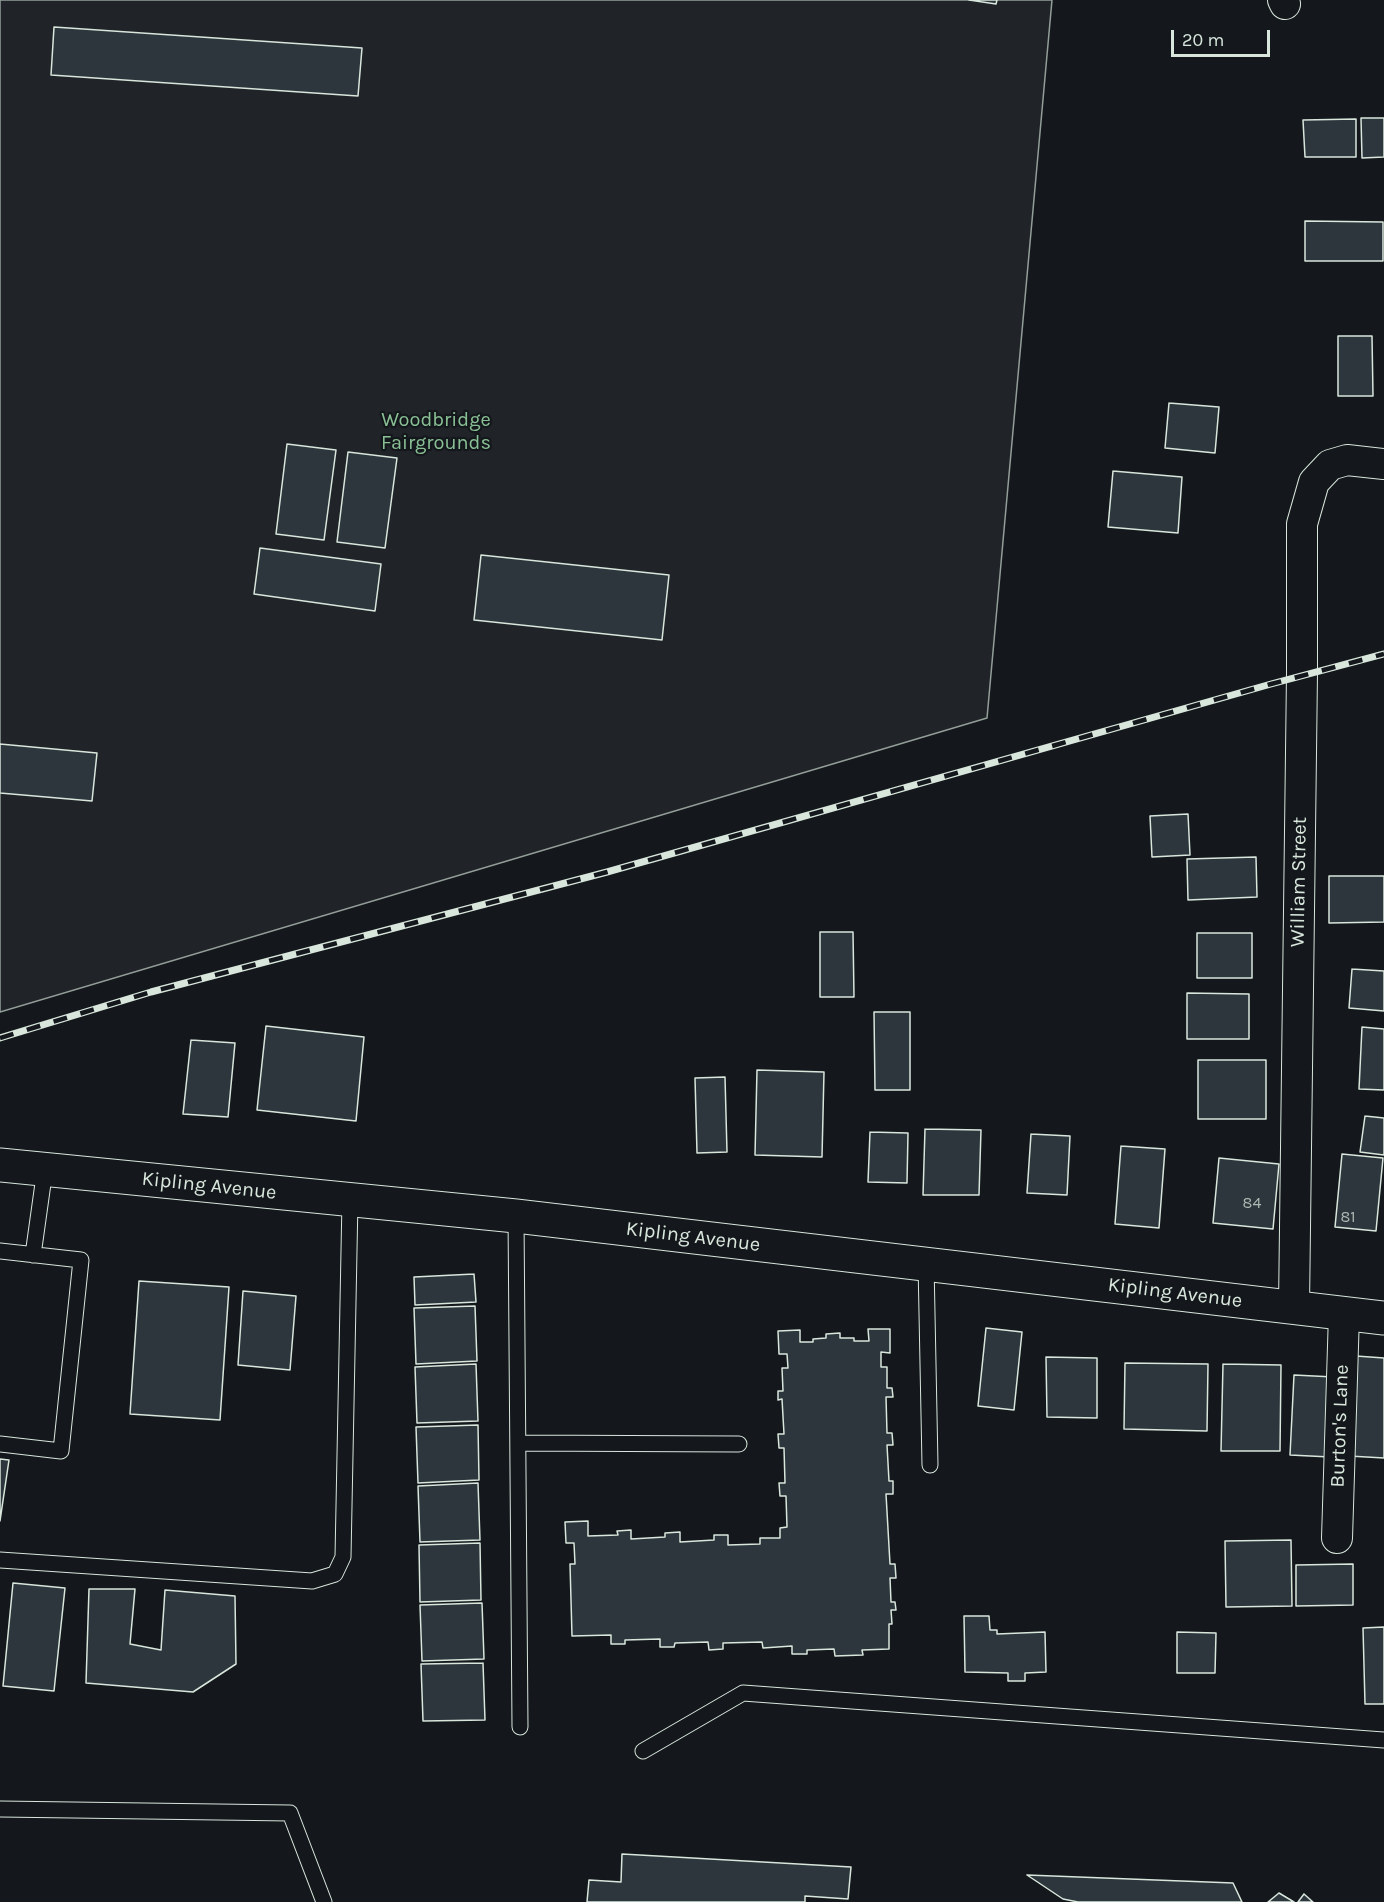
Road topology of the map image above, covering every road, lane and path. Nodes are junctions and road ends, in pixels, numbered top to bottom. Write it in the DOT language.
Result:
graph roads {
  1 [pos="1384,464"];
  2 [pos="0,1165"];
  3 [pos="45,1169"];
  4 [pos="350,1200"];
  5 [pos="516,1216"];
  6 [pos="0,1251"];
  7 [pos="33,1255"];
  8 [pos="926,1263"];
  9 [pos="1294,1306"];
  10 [pos="1344,1314"];
  11 [pos="1384,1318"];
  12 [pos="518,1443"];
  13 [pos="0,1444"];
  14 [pos="739,1444"];
  15 [pos="930,1465"];
  16 [pos="1337,1538"];
  17 [pos="0,1560"];
  18 [pos="520,1727"];
  19 [pos="1384,1740"];
  20 [pos="643,1751"];
  21 [pos="0,1809"];
  22 [pos="324,1902"];
  1 -- 9 [label="street, William Street"];
  2 -- 3 [label="street, Kipling Avenue"];
  3 -- 4 [label="street, Kipling Avenue"];
  3 -- 7 [label="lane"];
  4 -- 5 [label="street, Kipling Avenue"];
  4 -- 17 [label="lane"];
  5 -- 8 [label="street, Kipling Avenue"];
  5 -- 12 [label="lane"];
  6 -- 7 [label="lane"];
  7 -- 13 [label="lane"];
  8 -- 9 [label="street, Kipling Avenue"];
  8 -- 15 [label="lane"];
  9 -- 10 [label="street, Kipling Avenue"];
  10 -- 11 [label="street, Kipling Avenue"];
  10 -- 16 [label="street, Burton's Lane"];
  12 -- 14 [label="lane"];
  12 -- 18 [label="lane"];
  19 -- 20 [label="lane"];
  21 -- 22 [label="lane"];
}
